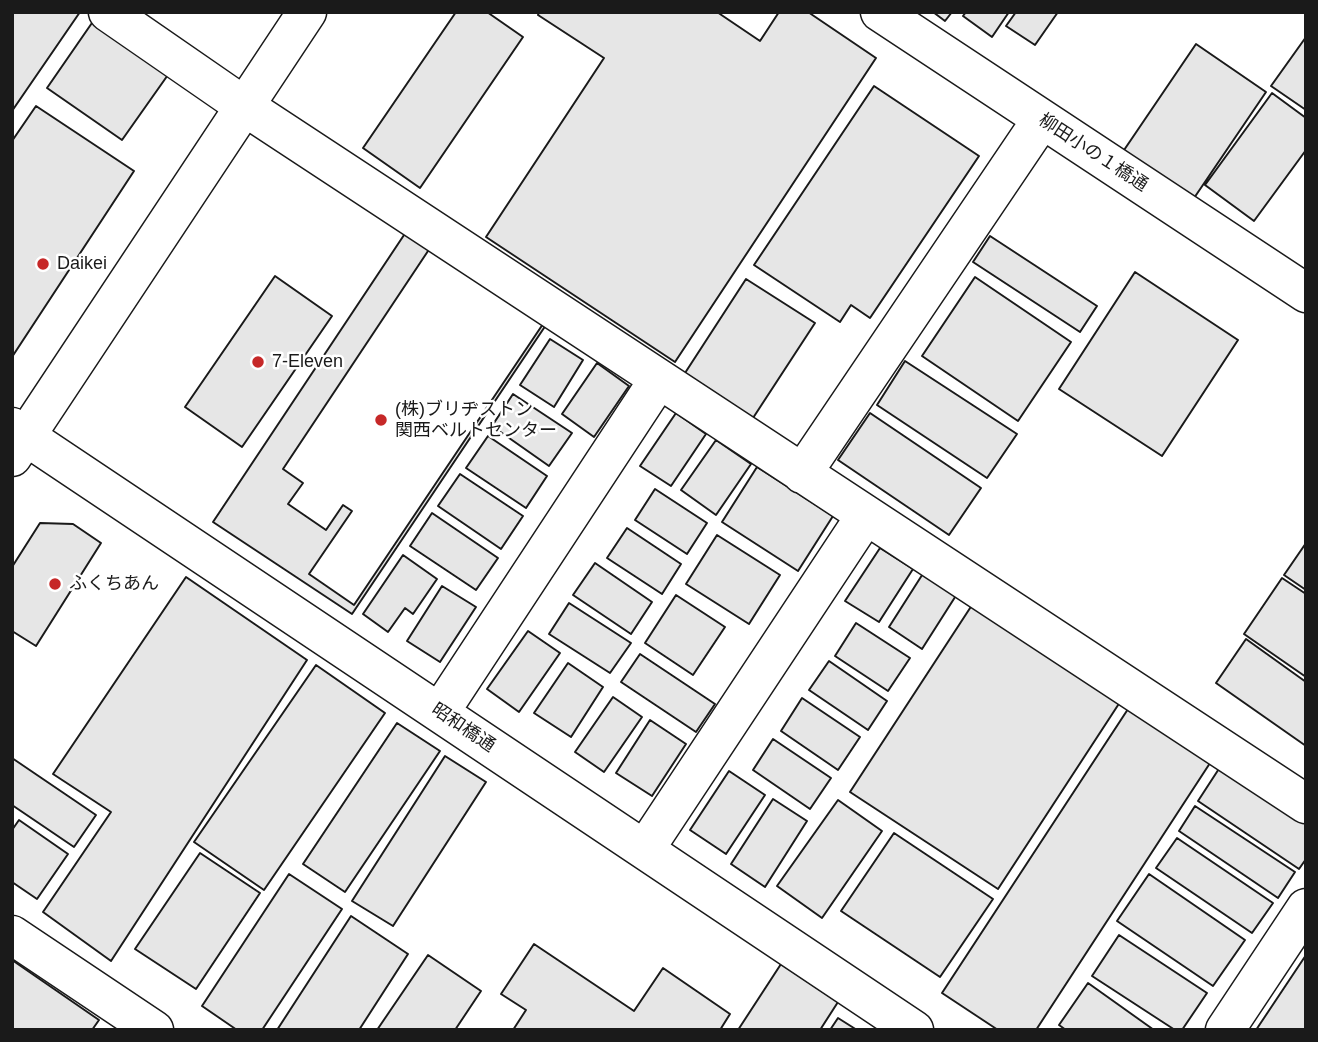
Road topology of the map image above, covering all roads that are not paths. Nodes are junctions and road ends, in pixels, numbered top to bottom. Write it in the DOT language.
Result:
graph roads {
  1 [pos="108,12"];
  2 [pos="307,12"];
  3 [pos="880,12"];
  4 [pos="244,106"];
  5 [pos="1042,119"];
  6 [pos="1306,293"];
  7 [pos="659,379"];
  8 [pos="17,440"];
  9 [pos="802,474"];
  10 [pos="866,515"];
  11 [pos="440,712"];
  12 [pos="1306,804"];
  13 [pos="645,849"];
  14 [pos="1306,908"];
  15 [pos="12,935"];
  16 [pos="154,1030"];
  17 [pos="914,1030"];
  18 [pos="1225,1030"];
  1 -- 4 [label="street"];
  2 -- 4 [label="street"];
  3 -- 5 [label="street, 柳田小の１橋通"];
  4 -- 7 [label="street"];
  4 -- 8 [label="street"];
  5 -- 6 [label="street, 柳田小の１橋通"];
  5 -- 9 [label="street"];
  7 -- 9 [label="street"];
  7 -- 11 [label="street"];
  8 -- 11 [label="street, 昭和橋通"];
  9 -- 10 [label="street"];
  10 -- 12 [label="street"];
  10 -- 13 [label="street"];
  11 -- 13 [label="street, 昭和橋通"];
  13 -- 17 [label="street, 昭和橋通"];
  14 -- 18 [label="street"];
  15 -- 16 [label="street"];
}
